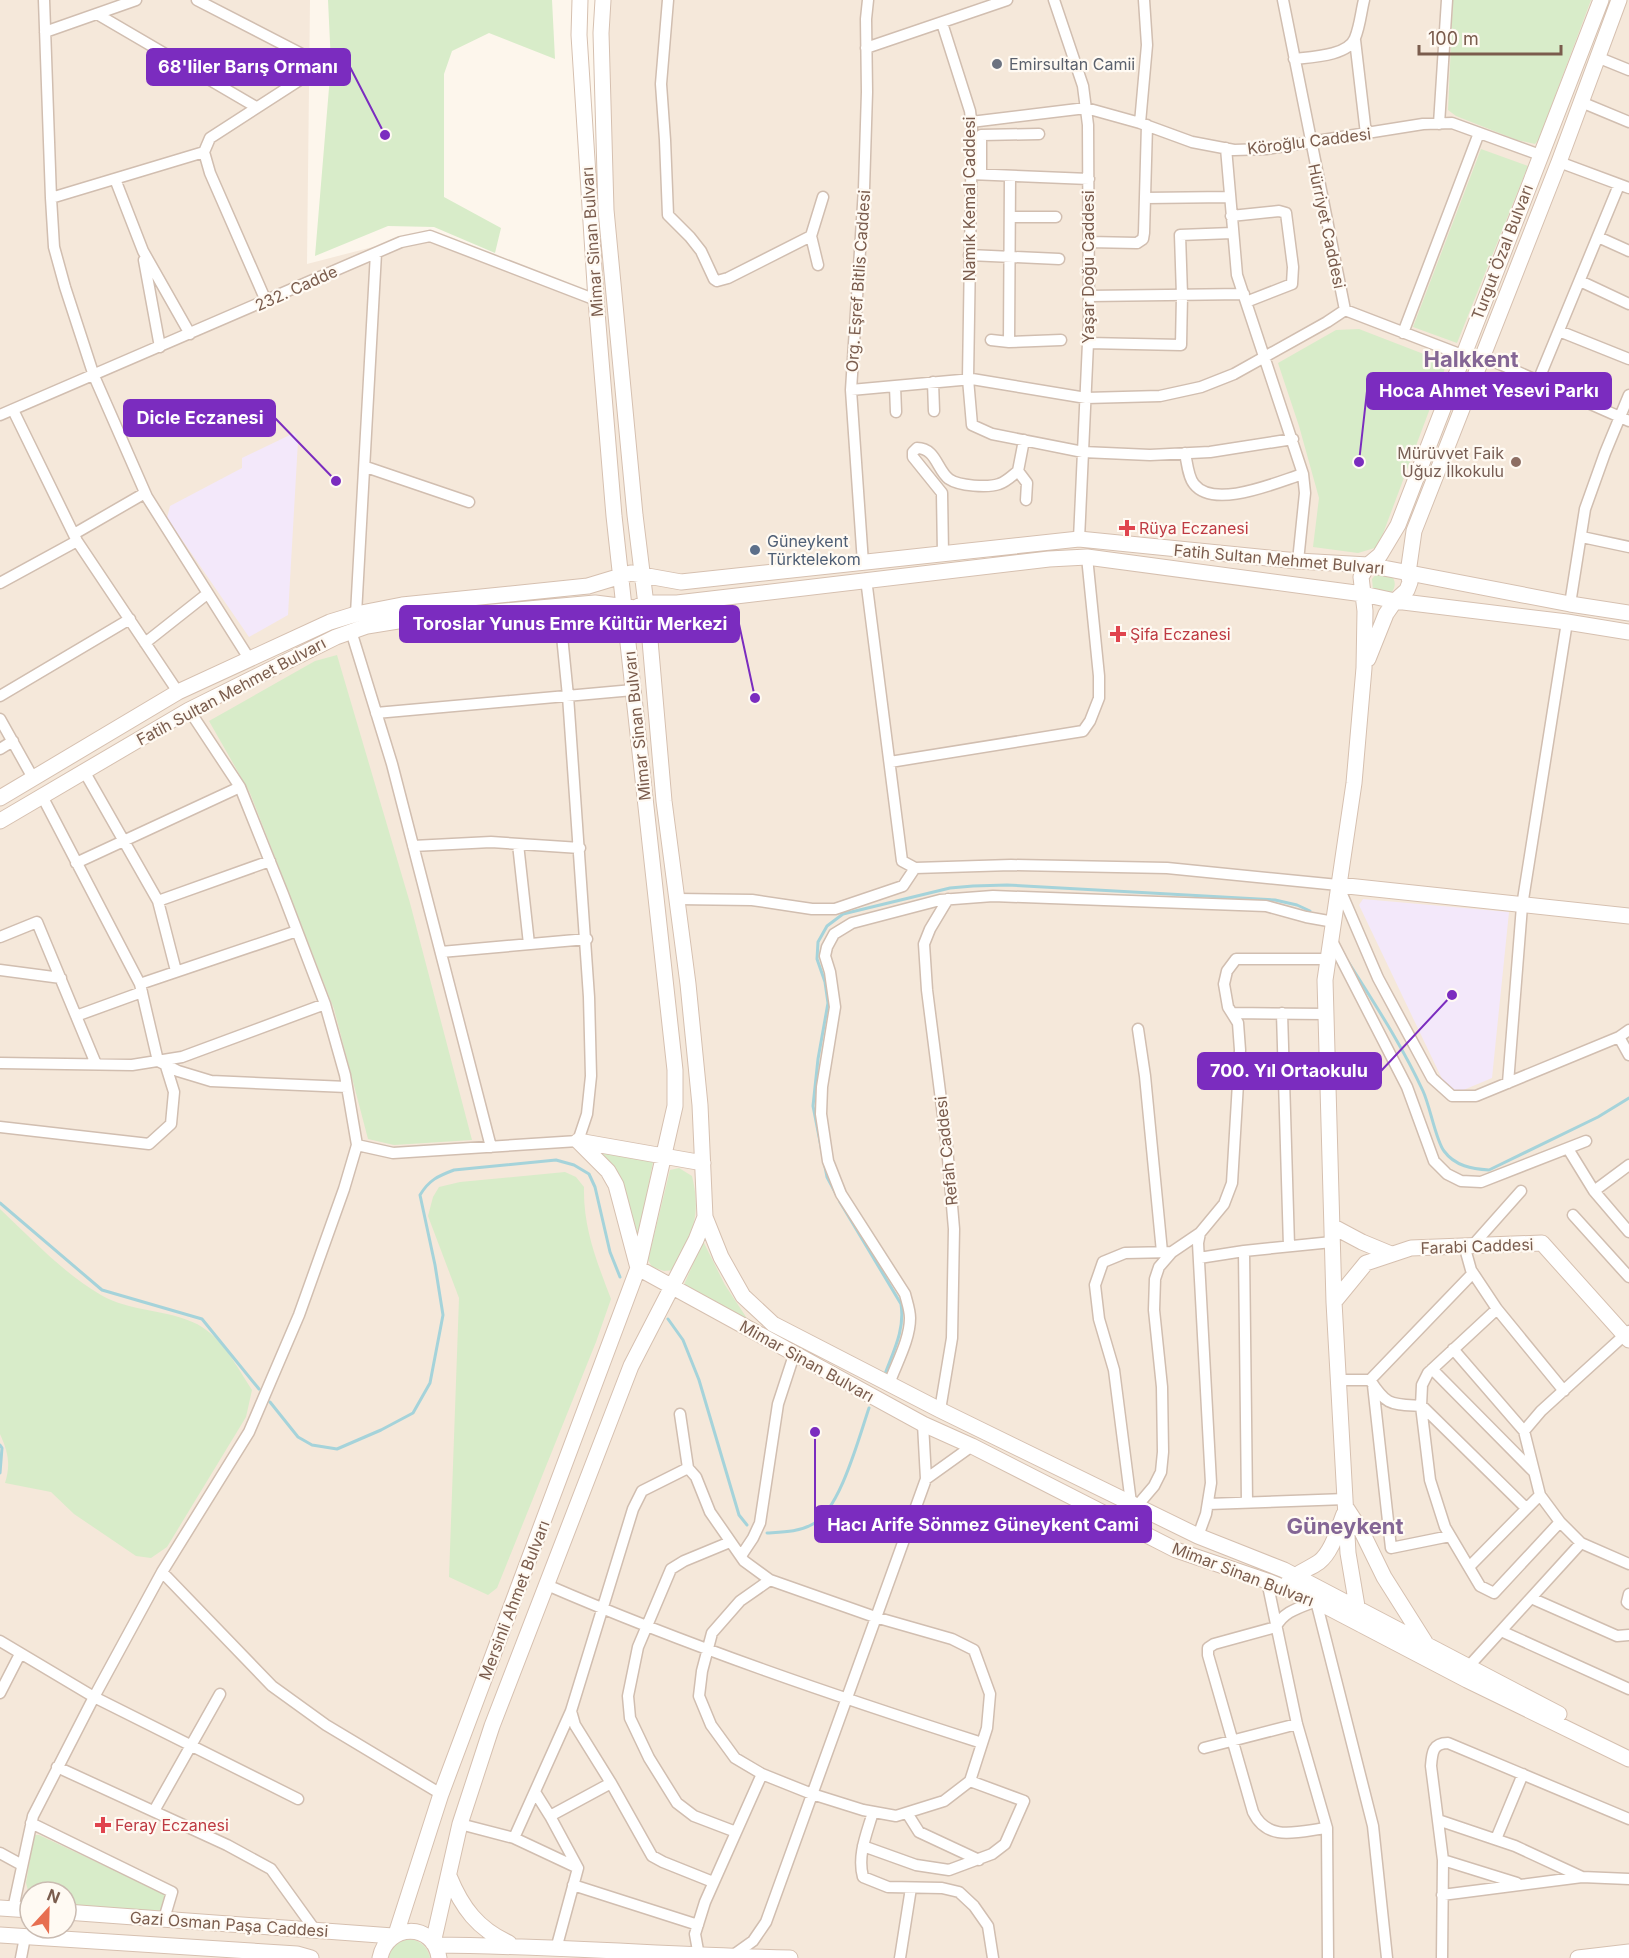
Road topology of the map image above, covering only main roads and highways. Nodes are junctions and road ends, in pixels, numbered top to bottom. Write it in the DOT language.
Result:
graph roads {
  1 [pos="580,0"];
  2 [pos="603,0"];
  3 [pos="1601,0"];
  4 [pos="1622,5"];
  5 [pos="1368,565"];
  6 [pos="1408,573"];
  7 [pos="642,574"];
  8 [pos="621,577"];
  9 [pos="1363,594"];
  10 [pos="1395,601"];
  11 [pos="645,603"];
  12 [pos="624,605"];
  13 [pos="1629,614"];
  14 [pos="1629,632"];
  15 [pos="1364,668"];
  16 [pos="0,798"];
  17 [pos="0,821"];
  18 [pos="1338,885"];
  19 [pos="1629,916"];
  20 [pos="665,1156"];
  21 [pos="703,1163"];
  22 [pos="705,1217"];
  23 [pos="1332,1226"];
  24 [pos="1391,1254"];
  25 [pos="638,1268"];
  26 [pos="672,1286"];
  27 [pos="1334,1302"];
  28 [pos="1628,1335"];
  29 [pos="1346,1504"];
  30 [pos="1294,1576"];
  31 [pos="1283,1587"];
  32 [pos="1323,1597"];
  33 [pos="1356,1607"];
  34 [pos="1360,1624"];
  35 [pos="1425,1642"];
  36 [pos="1629,1749"];
  37 [pos="1629,1759"];
  38 [pos="449,1876"];
  39 [pos="78,1913"];
  40 [pos="0,1935"];
  41 [pos="395,1935"];
  42 [pos="514,1946"];
  43 [pos="436,1949"];
  44 [pos="1629,1952"];
  45 [pos="768,1957"];
  46 [pos="311,1958"];
  47 [pos="380,1958"];
  48 [pos="789,1958"];
  49 [pos="1578,1958"];
  1 -- 8 [label="main road, Mimar Sinan Bulvarı"];
  2 -- 7 [label="main road, Mimar Sinan Bulvarı"];
  3 -- 5 [label="main road, Turgut Özal Bulvarı"];
  4 -- 6 [label="main road, Turgut Özal Bulvarı"];
  5 -- 6 [label="main road, Fatih Sultan Mehmet Bulvarı"];
  5 -- 7 [label="main road, Fatih Sultan Mehmet Bulvarı"];
  5 -- 9 [label="main road"];
  6 -- 10 [label="main road, Turgut Özal Bulvarı"];
  6 -- 13 [label="main road, Fatih Sultan Mehmet Bulvarı"];
  7 -- 8 [label="main road, Fatih Sultan Mehmet Bulvarı"];
  7 -- 11 [label="main road, Mimar Sinan Bulvarı"];
  8 -- 12 [label="main road, Mimar Sinan Bulvarı"];
  8 -- 16 [label="main road, Fatih Sultan Mehmet Bulvarı"];
  9 -- 10 [label="main road, Fatih Sultan Mehmet Bulvarı"];
  9 -- 11 [label="main road, Fatih Sultan Mehmet Bulvarı"];
  9 -- 15 [label="main road"];
  10 -- 14 [label="main road, Fatih Sultan Mehmet Bulvarı"];
  10 -- 15 [label="main road, Turgut Özal Bulvarı"];
  11 -- 12 [label="main road, Fatih Sultan Mehmet Bulvarı"];
  11 -- 21 [label="main road, Mimar Sinan Bulvarı"];
  12 -- 17 [label="main road, Fatih Sultan Mehmet Bulvarı"];
  12 -- 20 [label="main road, Mimar Sinan Bulvarı"];
  15 -- 18 [label="main road"];
  18 -- 19 [label="main road"];
  18 -- 23 [label="main road"];
  20 -- 21 [label="main road"];
  20 -- 25 [label="main road, Mimar Sinan Bulvarı"];
  20 -- 25 [label="main road"];
  21 -- 22 [label="main road, Mimar Sinan Bulvarı"];
  22 -- 26 [label="main road, Mimar Sinan Bulvarı"];
  22 -- 30 [label="main road, Mimar Sinan Bulvarı"];
  23 -- 24 [label="main road"];
  23 -- 27 [label="main road"];
  24 -- 27 [label="main road, Farabi Caddesi"];
  24 -- 28 [label="main road, Farabi Caddesi"];
  25 -- 26 [label="main road"];
  25 -- 41 [label="main road, Mersinli Ahmet Bulvarı"];
  26 -- 31 [label="main road, Mimar Sinan Bulvarı"];
  26 -- 38 [label="main road, Mersinli Ahmet Bulvarı"];
  27 -- 29 [label="main road"];
  29 -- 30 [label="main road"];
  29 -- 33 [label="main road"];
  29 -- 35 [label="main road"];
  30 -- 31 [label="main road"];
  30 -- 32 [label="main road, Mimar Sinan Bulvarı"];
  31 -- 32 [label="main road, Mimar Sinan Bulvarı"];
  32 -- 33 [label="main road, Mimar Sinan Bulvarı"];
  32 -- 34 [label="main road, Mimar Sinan Bulvarı"];
  33 -- 34 [label="main road"];
  33 -- 35 [label="main road, Mimar Sinan Bulvarı"];
  34 -- 37 [label="main road, Mimar Sinan Bulvarı"];
  35 -- 36 [label="main road, Mimar Sinan Bulvarı"];
  38 -- 42 [label="main road"];
  38 -- 43 [label="main road, Mersinli Ahmet Bulvarı"];
  39 -- 41 [label="main road, Gazi Osman Paşa Caddesi"];
  40 -- 46 [label="main road, Gazi Osman Paşa Caddesi"];
  41 -- 43 [label="main road, Gazi Osman Paşa Caddesi"];
  41 -- 47 [label="main road, Mersinli Ahmet Bulvarı"];
  42 -- 43 [label="main road"];
  42 -- 45 [label="main road"];
  44 -- 49 [label="main road"];
  45 -- 48 [label="main road"];
}
